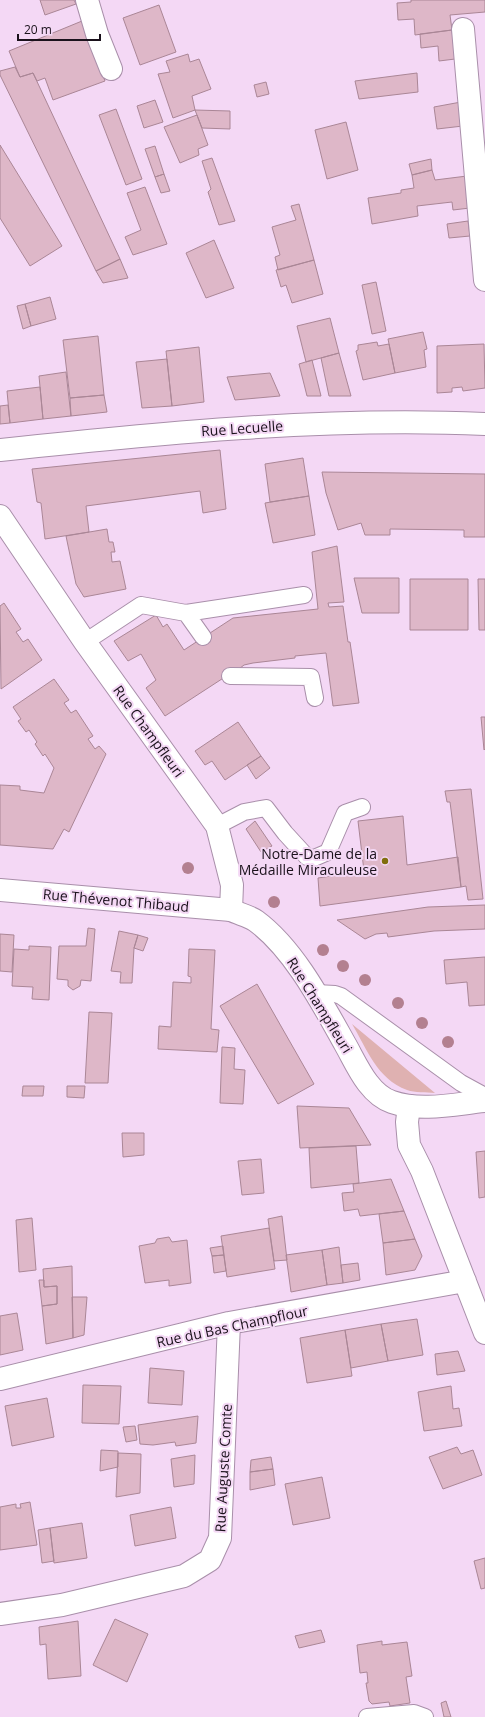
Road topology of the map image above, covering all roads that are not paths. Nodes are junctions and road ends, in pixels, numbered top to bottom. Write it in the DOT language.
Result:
graph roads {
  1 [pos="87,0"];
  2 [pos="463,29"];
  3 [pos="111,69"];
  4 [pos="485,280"];
  5 [pos="485,424"];
  6 [pos="0,450"];
  7 [pos="0,516"];
  8 [pos="304,595"];
  9 [pos="186,613"];
  10 [pos="203,637"];
  11 [pos="85,642"];
  12 [pos="230,676"];
  13 [pos="315,698"];
  14 [pos="362,808"];
  15 [pos="217,826"];
  16 [pos="0,890"];
  17 [pos="231,910"];
  18 [pos="316,993"];
  19 [pos="485,1096"];
  20 [pos="485,1101"];
  21 [pos="409,1106"];
  22 [pos="465,1281"];
  23 [pos="228,1324"];
  24 [pos="485,1333"];
  25 [pos="0,1379"];
  26 [pos="0,1614"];
  27 [pos="367,1717"];
  28 [pos="425,1717"];
  1 -- 3 [label="street"];
  2 -- 4 [label="street"];
  5 -- 6 [label="street, Rue Lecuelle"];
  7 -- 11 [label="street, Rue Champfleuri"];
  8 -- 9 [label="lane"];
  9 -- 10 [label="lane"];
  9 -- 11 [label="lane"];
  11 -- 15 [label="street, Rue Champfleuri"];
  12 -- 13 [label="lane"];
  14 -- 15 [label="lane"];
  15 -- 17 [label="street, Rue Champfleuri"];
  16 -- 17 [label="street, Rue Thévenot Thibaud"];
  17 -- 18 [label="street, Rue Champfleuri"];
  18 -- 19 [label="lane"];
  18 -- 21 [label="street, Rue Champfleuri"];
  20 -- 21 [label="street, Rue Champfleuri"];
  21 -- 22 [label="street"];
  22 -- 23 [label="street, Rue du Bas Champflour"];
  22 -- 24 [label="street"];
  23 -- 25 [label="street, Rue du Bas Champflour"];
  23 -- 26 [label="street, Rue Auguste Comte"];
  27 -- 28 [label="lane"];
}
